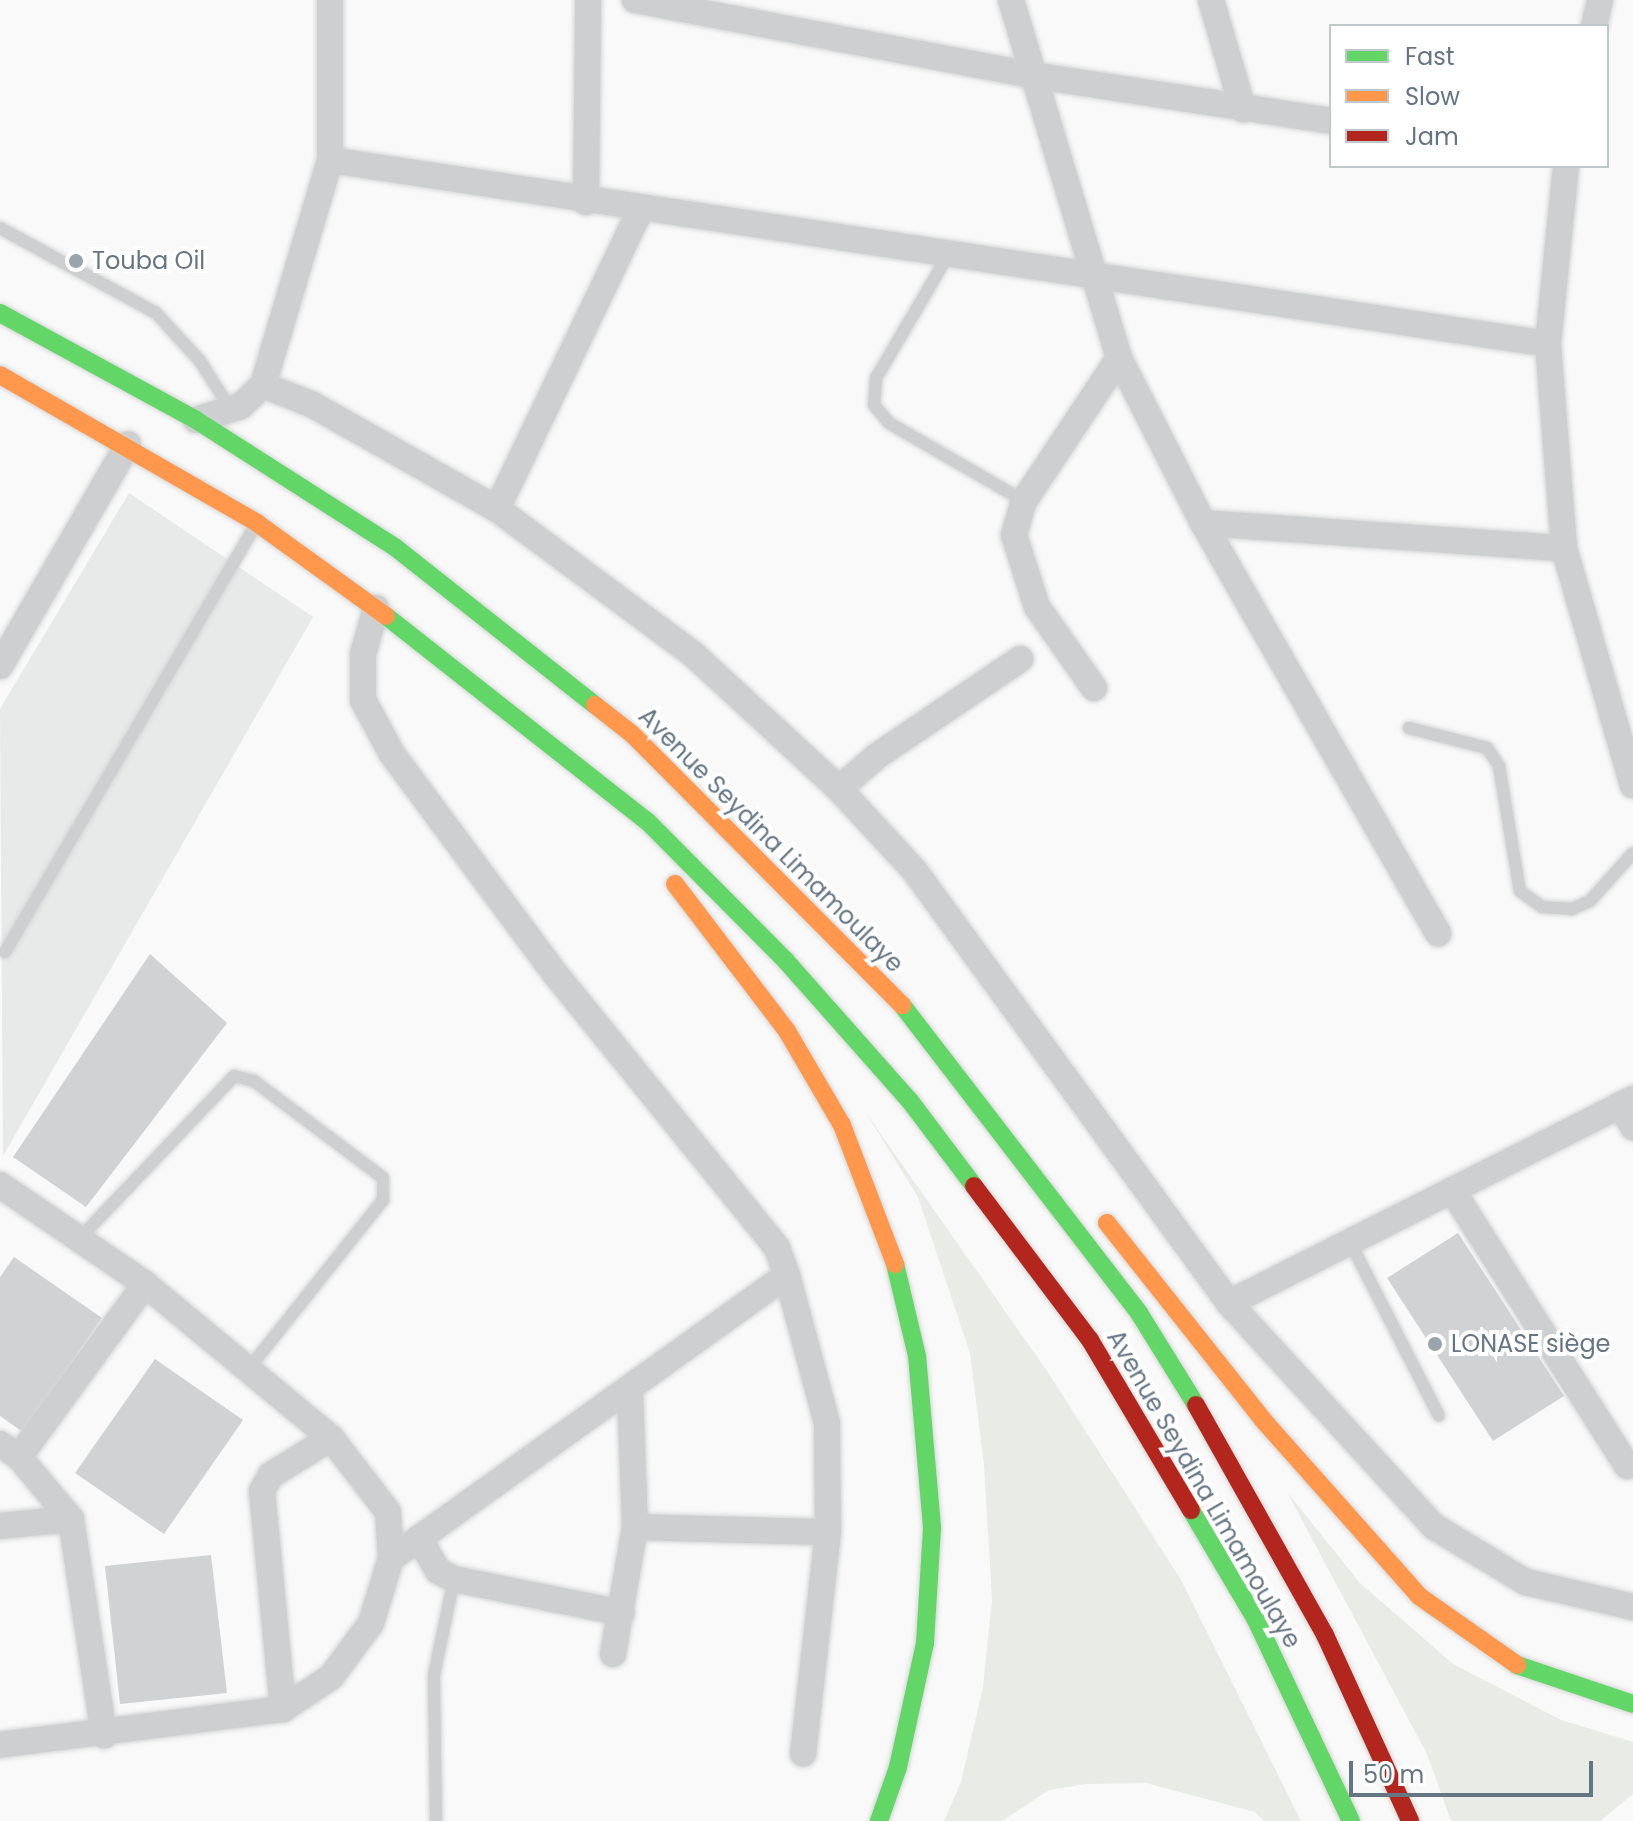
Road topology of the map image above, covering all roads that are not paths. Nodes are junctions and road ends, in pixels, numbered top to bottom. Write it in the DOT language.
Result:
graph roads {
  1 [pos="330,0"];
  2 [pos="588,0"];
  3 [pos="635,0"];
  4 [pos="1011,0"];
  5 [pos="1211,0"];
  6 [pos="1600,0"];
  7 [pos="1594,24"];
  8 [pos="1032,75"];
  9 [pos="1243,109"];
  10 [pos="1329,121"];
  11 [pos="330,160"];
  12 [pos="1566,168"];
  13 [pos="586,202"];
  14 [pos="640,210"];
  15 [pos="0,228"];
  16 [pos="950,252"];
  17 [pos="1090,271"];
  18 [pos="0,313"];
  19 [pos="1548,344"];
  20 [pos="1119,358"];
  21 [pos="0,375"];
  22 [pos="263,385"];
  23 [pos="231,410"];
  24 [pos="196,420"];
  25 [pos="128,444"];
  26 [pos="1024,501"];
  27 [pos="497,509"];
  28 [pos="257,523"];
  29 [pos="1203,523"];
  30 [pos="1564,548"];
  31 [pos="376,608"];
  32 [pos="1020,659"];
  33 [pos="0,666"];
  34 [pos="1094,688"];
  35 [pos="522,722"];
  36 [pos="1409,728"];
  37 [pos="1633,785"];
  38 [pos="839,789"];
  39 [pos="620,825"];
  40 [pos="1633,853"];
  41 [pos="663,871"];
  42 [pos="1438,933"];
  43 [pos="5,952"];
  44 [pos="886,984"];
  45 [pos="1629,1110"];
  46 [pos="1019,1123"];
  47 [pos="1452,1190"];
  48 [pos="4,1194"];
  49 [pos="1089,1202"];
  50 [pos="79,1239"];
  51 [pos="1350,1242"];
  52 [pos="787,1275"];
  53 [pos="145,1284"];
  54 [pos="1229,1303"];
  55 [pos="248,1370"];
  56 [pos="630,1389"];
  57 [pos="1439,1416"];
  58 [pos="331,1438"];
  59 [pos="10,1451"];
  60 [pos="1627,1466"];
  61 [pos="71,1519"];
  62 [pos="0,1526"];
  63 [pos="635,1527"];
  64 [pos="828,1532"];
  65 [pos="419,1538"];
  66 [pos="391,1558"];
  67 [pos="454,1579"];
  68 [pos="1633,1607"];
  69 [pos="622,1613"];
  70 [pos="613,1654"];
  71 [pos="1633,1704"];
  72 [pos="283,1709"];
  73 [pos="104,1735"];
  74 [pos="0,1745"];
  75 [pos="803,1754"];
  76 [pos="436,1821"];
  77 [pos="879,1821"];
  78 [pos="1351,1821"];
  79 [pos="1410,1821"];
  1 -- 11 [label="street"];
  2 -- 13 [label="street"];
  3 -- 8 [label="street"];
  4 -- 8 [label="street"];
  5 -- 9 [label="street"];
  6 -- 7 [label="street"];
  8 -- 9 [label="street"];
  8 -- 17 [label="street"];
  9 -- 10 [label="street"];
  11 -- 13 [label="street"];
  11 -- 22 [label="street"];
  12 -- 19 [label="street"];
  13 -- 14 [label="street"];
  14 -- 16 [label="street"];
  14 -- 27 [label="street"];
  15 -- 23 [label="lane"];
  16 -- 17 [label="street"];
  16 -- 26 [label="lane"];
  17 -- 19 [label="street"];
  17 -- 20 [label="street"];
  18 -- 24 [label="highway, Avenue Seydina Limamoulaye"];
  19 -- 30 [label="street"];
  20 -- 26 [label="street"];
  20 -- 29 [label="street"];
  21 -- 25 [label="highway, Avenue Seydina Limamoulaye"];
  22 -- 23 [label="street"];
  22 -- 27 [label="street"];
  23 -- 24 [label="street"];
  24 -- 44 [label="highway, Avenue Seydina Limamoulaye"];
  25 -- 28 [label="highway, Avenue Seydina Limamoulaye"];
  25 -- 33 [label="street"];
  26 -- 34 [label="street"];
  27 -- 38 [label="street"];
  28 -- 31 [label="highway, Avenue Seydina Limamoulaye"];
  28 -- 43 [label="lane"];
  29 -- 30 [label="street"];
  29 -- 42 [label="street"];
  30 -- 37 [label="street"];
  31 -- 35 [label="highway, Avenue Seydina Limamoulaye"];
  31 -- 52 [label="street"];
  32 -- 38 [label="street"];
  35 -- 39 [label="highway"];
  35 -- 78 [label="highway, Avenue Seydina Limamoulaye"];
  36 -- 40 [label="lane"];
  38 -- 54 [label="street"];
  41 -- 77 [label="highway"];
  44 -- 46 [label="highway"];
  44 -- 79 [label="highway, Avenue Seydina Limamoulaye"];
  45 -- 47 [label="street"];
  47 -- 51 [label="street"];
  47 -- 60 [label="street"];
  48 -- 50 [label="street"];
  49 -- 71 [label="highway"];
  50 -- 53 [label="street"];
  50 -- 55 [label="lane"];
  51 -- 54 [label="street"];
  51 -- 57 [label="lane"];
  52 -- 56 [label="street"];
  52 -- 64 [label="street"];
  53 -- 55 [label="street"];
  53 -- 59 [label="street"];
  54 -- 68 [label="street"];
  55 -- 58 [label="street"];
  56 -- 63 [label="street"];
  56 -- 65 [label="street"];
  58 -- 66 [label="street"];
  58 -- 72 [label="street"];
  59 -- 61 [label="street"];
  61 -- 62 [label="street"];
  61 -- 73 [label="street"];
  63 -- 64 [label="street"];
  63 -- 69 [label="street"];
  64 -- 75 [label="street"];
  65 -- 66 [label="street"];
  65 -- 67 [label="street"];
  66 -- 72 [label="street"];
  67 -- 69 [label="street"];
  67 -- 76 [label="lane"];
  69 -- 70 [label="street"];
  72 -- 73 [label="street"];
  73 -- 74 [label="street"];
}
